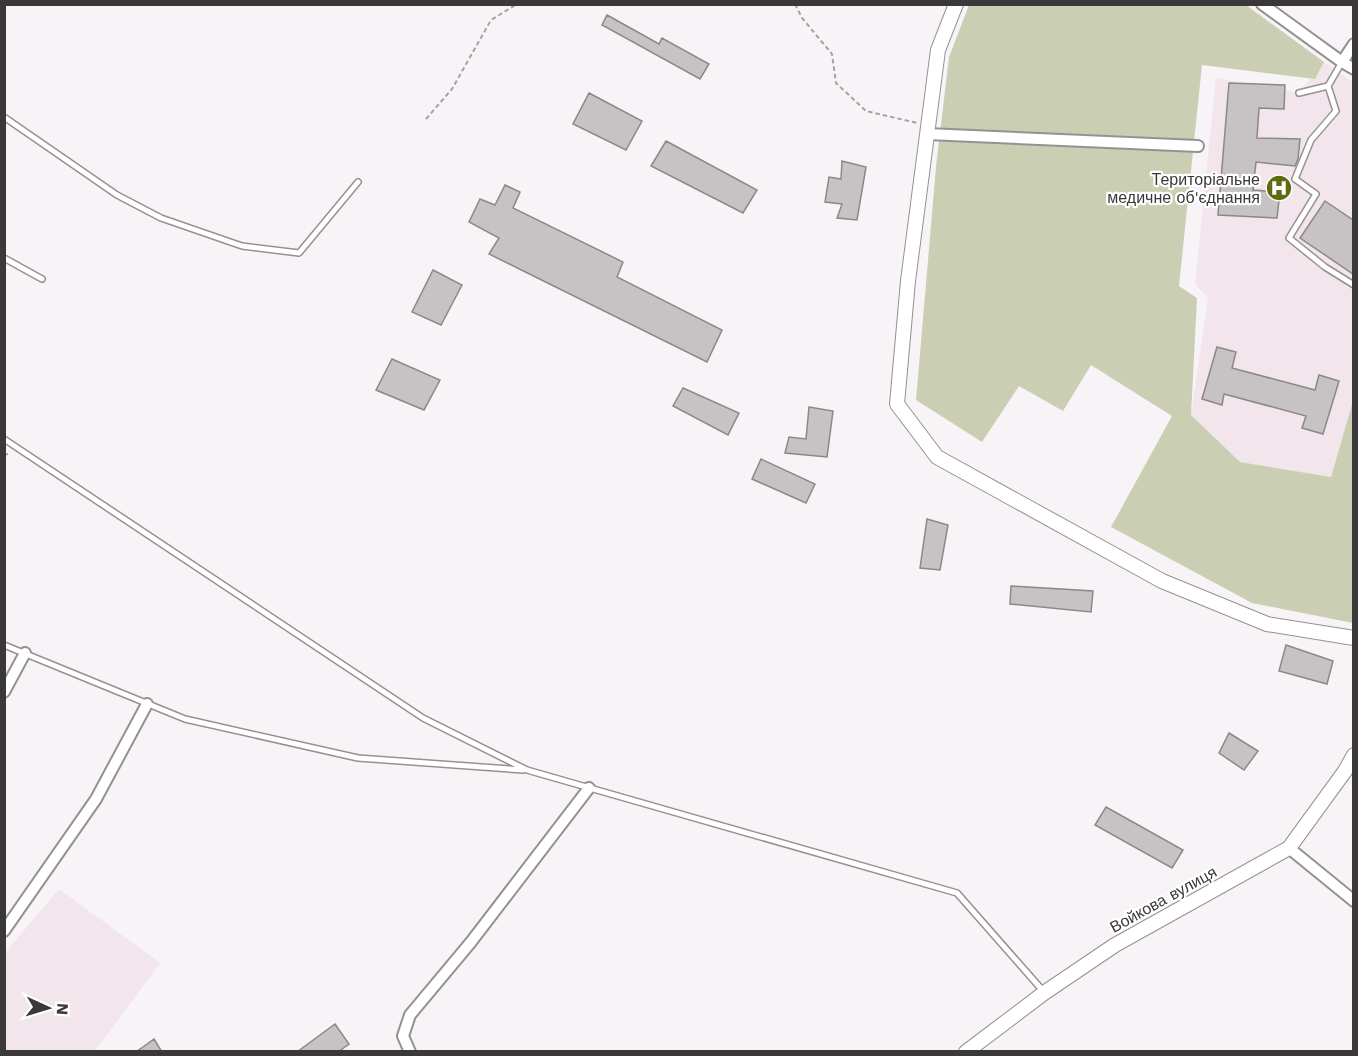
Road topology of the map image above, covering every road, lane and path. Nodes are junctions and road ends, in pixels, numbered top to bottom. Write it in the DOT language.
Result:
graph roads {
  1 [pos="517,4"];
  2 [pos="795,4"];
  3 [pos="956,4"];
  4 [pos="1262,4"];
  5 [pos="1353,45"];
  6 [pos="1342,62"];
  7 [pos="1353,69"];
  8 [pos="1328,86"];
  9 [pos="1299,93"];
  10 [pos="4,117"];
  11 [pos="426,119"];
  12 [pos="928,130"];
  13 [pos="1198,146"];
  14 [pos="358,182"];
  15 [pos="4,258"];
  16 [pos="42,279"];
  17 [pos="1353,285"];
  18 [pos="4,439"];
  19 [pos="1353,638"];
  20 [pos="4,645"];
  21 [pos="25,653"];
  22 [pos="4,692"];
  23 [pos="147,704"];
  24 [pos="1353,755"];
  25 [pos="527,770"];
  26 [pos="588,788"];
  27 [pos="1288,848"];
  28 [pos="1353,901"];
  29 [pos="4,931"];
  30 [pos="1044,993"];
  31 [pos="410,1052"];
  32 [pos="966,1052"];
  1 -- 11 [label="path"];
  2 -- 12 [label="path"];
  3 -- 12 [label="street"];
  4 -- 6 [label="street"];
  5 -- 6 [label="street"];
  6 -- 7 [label="street"];
  6 -- 8 [label="lane"];
  8 -- 9 [label="lane"];
  8 -- 17 [label="lane"];
  10 -- 14 [label="lane"];
  12 -- 13 [label="street"];
  12 -- 19 [label="street"];
  15 -- 16 [label="lane"];
  18 -- 25 [label="lane"];
  20 -- 21 [label="lane"];
  21 -- 22 [label="street"];
  21 -- 23 [label="lane"];
  23 -- 25 [label="lane"];
  23 -- 29 [label="street"];
  24 -- 27 [label="street, Войкова вулиця"];
  25 -- 26 [label="lane"];
  26 -- 30 [label="lane"];
  26 -- 31 [label="street"];
  27 -- 28 [label="street"];
  27 -- 30 [label="street, Войкова вулиця"];
  30 -- 32 [label="street, Войкова вулиця"];
}
